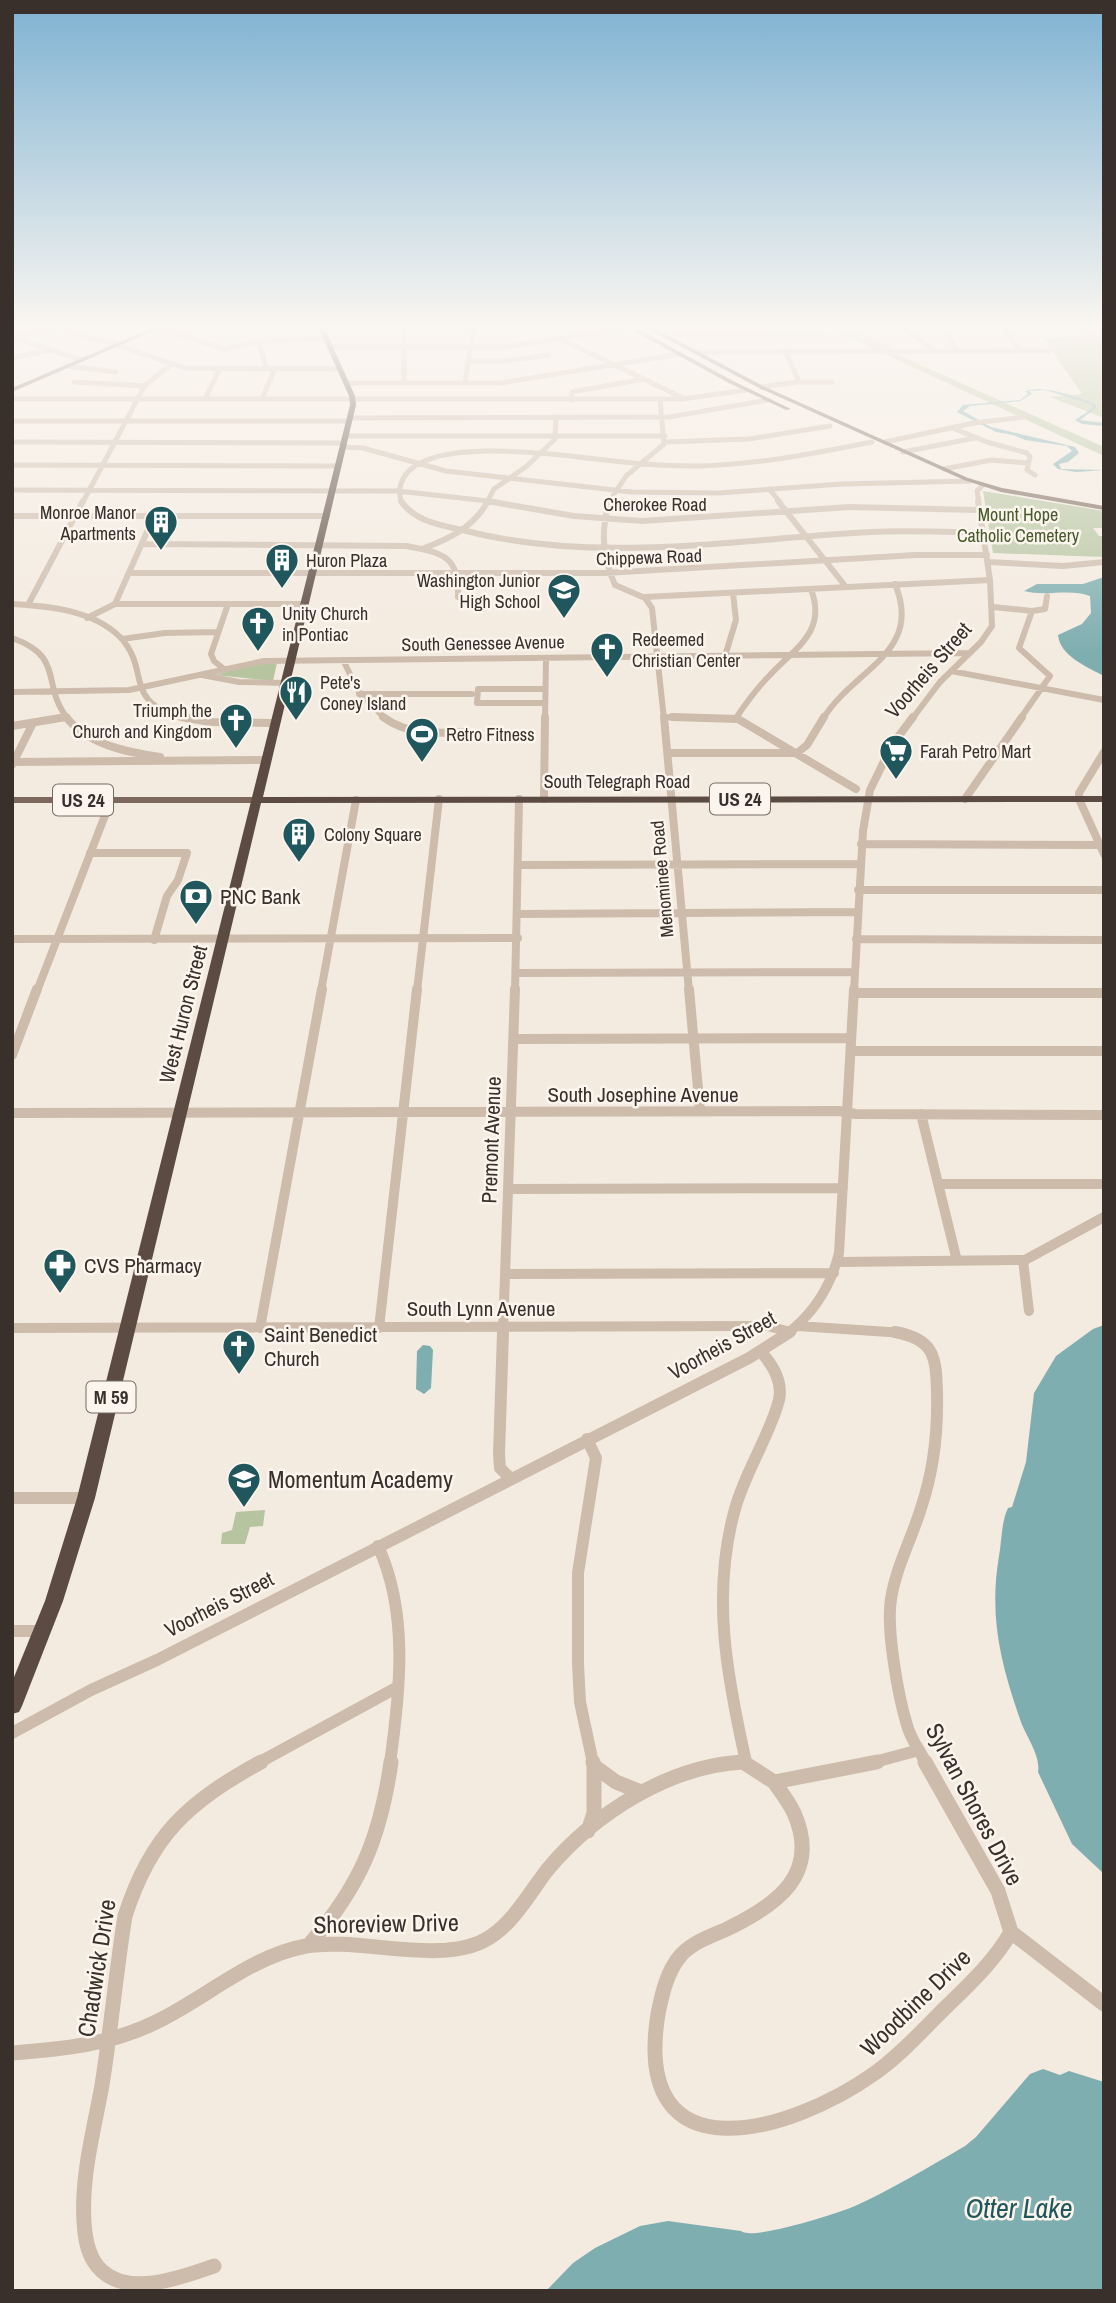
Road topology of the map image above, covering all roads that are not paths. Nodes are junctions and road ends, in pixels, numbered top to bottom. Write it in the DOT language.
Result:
graph roads {
  1 [pos="120,436"];
  2 [pos="346,436"];
  3 [pos="543,436"];
  4 [pos="556,436"];
  5 [pos="573,436"];
  6 [pos="761,436"];
  7 [pos="858,436"];
  8 [pos="871,436"];
  9 [pos="914,436"];
  10 [pos="971,436"];
  11 [pos="975,438"];
  12 [pos="665,439"];
  13 [pos="12,442"];
  14 [pos="117,442"];
  15 [pos="872,442"];
  16 [pos="885,442"];
  17 [pos="344,444"];
  18 [pos="903,452"];
  19 [pos="541,453"];
  20 [pos="641,463"];
  21 [pos="1028,463"];
  22 [pos="416,464"];
  23 [pos="12,465"];
  24 [pos="104,465"];
  25 [pos="339,466"];
  26 [pos="944,470"];
  27 [pos="956,475"];
  28 [pos="1035,475"];
  29 [pos="508,479"];
  30 [pos="970,481"];
  31 [pos="942,482"];
  32 [pos="984,485"];
  33 [pos="769,489"];
  34 [pos="12,490"];
  35 [pos="90,490"];
  36 [pos="333,491"];
  37 [pos="398,491"];
  38 [pos="615,491"];
  39 [pos="488,501"];
  40 [pos="1104,508"];
  41 [pos="979,510"];
  42 [pos="784,511"];
  43 [pos="12,516"];
  44 [pos="77,516"];
  45 [pos="154,516"];
  46 [pos="327,516"];
  47 [pos="604,519"];
  48 [pos="461,531"];
  49 [pos="983,533"];
  50 [pos="805,537"];
  51 [pos="142,544"];
  52 [pos="320,544"];
  53 [pos="603,549"];
  54 [pos="421,550"];
  55 [pos="987,559"];
  56 [pos="826,561"];
  57 [pos="1104,562"];
  58 [pos="129,573"];
  59 [pos="609,573"];
  60 [pos="313,574"];
  61 [pos="457,574"];
  62 [pos="990,580"];
  63 [pos="894,584"];
  64 [pos="846,587"];
  65 [pos="811,589"];
  66 [pos="733,593"];
  67 [pos="1047,596"];
  68 [pos="458,597"];
  69 [pos="643,597"];
  70 [pos="12,604"];
  71 [pos="115,604"];
  72 [pos="228,604"];
  73 [pos="305,604"];
  74 [pos="28,605"];
  75 [pos="993,607"];
  76 [pos="1032,611"];
  77 [pos="87,618"];
  78 [pos="218,632"];
  79 [pos="12,638"];
  80 [pos="122,639"];
  81 [pos="887,653"];
  82 [pos="970,653"];
  83 [pos="791,655"];
  84 [pos="725,656"];
  85 [pos="658,657"];
  86 [pos="546,659"];
  87 [pos="291,660"];
  88 [pos="343,660"];
  89 [pos="224,669"];
  90 [pos="951,671"];
  91 [pos="201,675"];
  92 [pos="286,683"];
  93 [pos="142,688"];
  94 [pos="1042,688"];
  95 [pos="545,689"];
  96 [pos="12,692"];
  97 [pos="57,692"];
  98 [pos="475,692"];
  99 [pos="359,694"];
  100 [pos="1104,700"];
  101 [pos="545,703"];
  102 [pos="66,717"];
  103 [pos="664,717"];
  104 [pos="736,718"];
  105 [pos="275,723"];
  106 [pos="32,725"];
  107 [pos="12,726"];
  108 [pos="467,732"];
  109 [pos="123,749"];
  110 [pos="1104,752"];
  111 [pos="668,753"];
  112 [pos="797,753"];
  113 [pos="185,760"];
  114 [pos="266,760"];
  115 [pos="110,762"];
  116 [pos="13,763"];
  117 [pos="856,789"];
  118 [pos="439,799"];
  119 [pos="519,799"];
  120 [pos="544,799"];
  121 [pos="672,799"];
  122 [pos="869,799"];
  123 [pos="965,799"];
  124 [pos="1079,799"];
  125 [pos="1104,799"];
  126 [pos="12,800"];
  127 [pos="111,800"];
  128 [pos="257,800"];
  129 [pos="356,800"];
  130 [pos="861,844"];
  131 [pos="1102,845"];
  132 [pos="90,853"];
  133 [pos="1104,854"];
  134 [pos="860,864"];
  135 [pos="519,865"];
  136 [pos="677,865"];
  137 [pos="858,890"];
  138 [pos="1104,890"];
  139 [pos="857,912"];
  140 [pos="682,913"];
  141 [pos="519,914"];
  142 [pos="518,938"];
  143 [pos="12,939"];
  144 [pos="57,939"];
  145 [pos="424,939"];
  146 [pos="856,939"];
  147 [pos="154,940"];
  148 [pos="224,940"];
  149 [pos="330,940"];
  150 [pos="1104,940"];
  151 [pos="687,972"];
  152 [pos="855,972"];
  153 [pos="517,973"];
  154 [pos="854,993"];
  155 [pos="1104,993"];
  156 [pos="851,1038"];
  157 [pos="693,1039"];
  158 [pos="515,1040"];
  159 [pos="851,1051"];
  160 [pos="1104,1051"];
  161 [pos="12,1055"];
  162 [pos="700,1111"];
  163 [pos="182,1112"];
  164 [pos="297,1112"];
  165 [pos="403,1112"];
  166 [pos="509,1112"];
  167 [pos="12,1113"];
  168 [pos="847,1113"];
  169 [pos="921,1114"];
  170 [pos="1104,1115"];
  171 [pos="938,1184"];
  172 [pos="1104,1184"];
  173 [pos="843,1188"];
  174 [pos="508,1189"];
  175 [pos="1104,1217"];
  176 [pos="957,1261"];
  177 [pos="1023,1261"];
  178 [pos="836,1267"];
  179 [pos="505,1275"];
  180 [pos="1029,1311"];
  181 [pos="12,1328"];
  182 [pos="260,1328"];
  183 [pos="379,1328"];
  184 [pos="503,1328"];
  185 [pos="128,1329"];
  186 [pos="795,1329"];
  187 [pos="761,1352"];
  188 [pos="587,1439"];
  189 [pos="510,1478"];
  190 [pos="12,1498"];
  191 [pos="86,1498"];
  192 [pos="378,1546"];
  193 [pos="12,1631"];
  194 [pos="43,1631"];
  195 [pos="396,1688"];
  196 [pos="12,1706"];
  197 [pos="12,1733"];
  198 [pos="919,1750"];
  199 [pos="746,1762"];
  200 [pos="594,1766"];
  201 [pos="774,1782"];
  202 [pos="641,1792"];
  203 [pos="588,1832"];
  204 [pos="1011,1931"];
  205 [pos="309,1945"];
  206 [pos="1104,2004"];
  207 [pos="108,2040"];
  208 [pos="12,2053"];
  209 [pos="214,2266"];
  1 -- 14 [label="street"];
  2 -- 17 [label="highway, West Huron Street / M 59"];
  3 -- 17 [label="street"];
  4 -- 19 [label="street"];
  5 -- 12 [label="street"];
  6 -- 12 [label="street"];
  7 -- 15 [label="main road"];
  8 -- 16 [label="main road"];
  9 -- 16 [label="street"];
  10 -- 11 [label="street"];
  11 -- 18 [label="street"];
  11 -- 21 [label="street"];
  12 -- 20 [label="street"];
  13 -- 14 [label="street"];
  14 -- 17 [label="street"];
  14 -- 24 [label="street"];
  15 -- 18 [label="main road"];
  15 -- 20 [label="street"];
  16 -- 18 [label="main road"];
  17 -- 22 [label="street"];
  17 -- 25 [label="highway, West Huron Street / M 59"];
  18 -- 26 [label="main road"];
  19 -- 20 [label="street"];
  19 -- 22 [label="street"];
  19 -- 29 [label="street"];
  20 -- 38 [label="street"];
  21 -- 26 [label="street"];
  21 -- 28 [label="street"];
  22 -- 29 [label="street"];
  22 -- 37 [label="street"];
  23 -- 24 [label="street"];
  24 -- 25 [label="street"];
  24 -- 35 [label="street"];
  25 -- 36 [label="highway, West Huron Street / M 59"];
  26 -- 27 [label="main road"];
  27 -- 30 [label="main road"];
  27 -- 31 [label="street"];
  29 -- 38 [label="street"];
  29 -- 39 [label="street"];
  30 -- 31 [label="street"];
  30 -- 32 [label="main road"];
  31 -- 33 [label="street"];
  32 -- 40 [label="main road"];
  32 -- 41 [label="street, Voorheis Street"];
  33 -- 38 [label="street"];
  33 -- 42 [label="street"];
  34 -- 35 [label="street, Cherokee Road"];
  35 -- 36 [label="street, Cherokee Road"];
  35 -- 44 [label="street"];
  36 -- 37 [label="street, Cherokee Road"];
  36 -- 46 [label="highway, West Huron Street / M 59"];
  37 -- 39 [label="street, Cherokee Road"];
  37 -- 48 [label="street"];
  38 -- 47 [label="street"];
  39 -- 47 [label="street, Cherokee Road"];
  39 -- 48 [label="street"];
  41 -- 42 [label="street, Cherokee Road"];
  41 -- 49 [label="street, Voorheis Street"];
  42 -- 47 [label="street, Cherokee Road"];
  42 -- 50 [label="street"];
  43 -- 44 [label="street"];
  44 -- 45 [label="street"];
  44 -- 74 [label="street"];
  45 -- 46 [label="street"];
  45 -- 51 [label="street"];
  46 -- 52 [label="highway, West Huron Street / M 59"];
  47 -- 53 [label="street"];
  48 -- 53 [label="street"];
  48 -- 54 [label="street"];
  49 -- 50 [label="street"];
  49 -- 55 [label="street, Voorheis Street"];
  50 -- 53 [label="street"];
  50 -- 56 [label="street"];
  51 -- 52 [label="street"];
  51 -- 58 [label="street"];
  52 -- 54 [label="street"];
  52 -- 60 [label="highway, West Huron Street / M 59"];
  53 -- 59 [label="street"];
  54 -- 61 [label="street"];
  55 -- 56 [label="street, Chippewa Road"];
  55 -- 57 [label="street, Chippewa Road"];
  55 -- 62 [label="street, Voorheis Street"];
  56 -- 59 [label="street, Chippewa Road"];
  56 -- 64 [label="street"];
  58 -- 60 [label="street, Chippewa Road"];
  58 -- 71 [label="street"];
  59 -- 61 [label="street, Chippewa Road"];
  59 -- 69 [label="street"];
  60 -- 61 [label="street, Chippewa Road"];
  60 -- 73 [label="highway, West Huron Street / M 59"];
  61 -- 68 [label="street"];
  62 -- 63 [label="street"];
  62 -- 75 [label="street, Voorheis Street"];
  63 -- 64 [label="street"];
  63 -- 81 [label="street"];
  64 -- 65 [label="street"];
  65 -- 66 [label="street"];
  65 -- 83 [label="street"];
  66 -- 69 [label="street"];
  66 -- 84 [label="street"];
  67 -- 76 [label="street"];
  69 -- 85 [label="street, Menominee Road"];
  70 -- 74 [label="street"];
  71 -- 72 [label="street"];
  71 -- 77 [label="street"];
  72 -- 73 [label="street"];
  72 -- 78 [label="street"];
  73 -- 87 [label="highway, West Huron Street / M 59"];
  74 -- 77 [label="street"];
  75 -- 76 [label="street"];
  75 -- 82 [label="street, Voorheis Street"];
  76 -- 94 [label="street"];
  77 -- 80 [label="street"];
  78 -- 80 [label="street"];
  78 -- 89 [label="street"];
  79 -- 97 [label="street"];
  80 -- 93 [label="street"];
  81 -- 82 [label="street, South Genessee Avenue"];
  81 -- 83 [label="street, South Genessee Avenue"];
  81 -- 112 [label="street"];
  82 -- 90 [label="street, Voorheis Street"];
  83 -- 84 [label="street, South Genessee Avenue"];
  83 -- 104 [label="street"];
  84 -- 85 [label="street, South Genessee Avenue"];
  85 -- 86 [label="street, South Genessee Avenue"];
  85 -- 103 [label="street, Menominee Road"];
  86 -- 88 [label="street, South Genessee Avenue"];
  86 -- 95 [label="street"];
  87 -- 88 [label="street, South Genessee Avenue"];
  87 -- 89 [label="street, South Genessee Avenue"];
  87 -- 92 [label="highway, West Huron Street / M 59"];
  88 -- 99 [label="street"];
  89 -- 91 [label="street, South Genessee Avenue"];
  90 -- 94 [label="street"];
  90 -- 122 [label="street, Voorheis Street"];
  91 -- 92 [label="street"];
  91 -- 93 [label="street, South Genessee Avenue"];
  92 -- 105 [label="highway, West Huron Street / M 59"];
  93 -- 97 [label="street, South Genessee Avenue"];
  93 -- 105 [label="street"];
  94 -- 100 [label="street"];
  94 -- 123 [label="street"];
  95 -- 98 [label="street"];
  95 -- 101 [label="street"];
  96 -- 97 [label="street, South Genessee Avenue"];
  97 -- 102 [label="street"];
  98 -- 99 [label="street"];
  98 -- 101 [label="street"];
  99 -- 108 [label="street"];
  101 -- 120 [label="street"];
  102 -- 106 [label="street"];
  102 -- 109 [label="street"];
  103 -- 104 [label="street"];
  103 -- 111 [label="street, Menominee Road"];
  104 -- 112 [label="street"];
  105 -- 114 [label="highway, West Huron Street / M 59"];
  106 -- 107 [label="street"];
  106 -- 116 [label="street"];
  109 -- 113 [label="street"];
  109 -- 115 [label="street"];
  110 -- 124 [label="street"];
  111 -- 112 [label="street"];
  111 -- 121 [label="street, Menominee Road"];
  112 -- 117 [label="street"];
  113 -- 114 [label="street"];
  113 -- 115 [label="street"];
  114 -- 128 [label="highway, West Huron Street / M 59"];
  115 -- 116 [label="street"];
  118 -- 119 [label="highway, South Telegraph Road / US 24"];
  118 -- 129 [label="highway, South Telegraph Road / US 24"];
  118 -- 145 [label="street"];
  119 -- 120 [label="highway, South Telegraph Road / US 24"];
  119 -- 135 [label="street, Premont Avenue"];
  120 -- 121 [label="highway, South Telegraph Road / US 24"];
  121 -- 122 [label="highway, South Telegraph Road / US 24"];
  121 -- 136 [label="street, Menominee Road"];
  122 -- 123 [label="highway, South Telegraph Road / US 24"];
  122 -- 130 [label="street, Voorheis Street"];
  123 -- 124 [label="highway, South Telegraph Road / US 24"];
  124 -- 125 [label="highway, South Telegraph Road / US 24"];
  124 -- 131 [label="street"];
  126 -- 127 [label="main road, US 24"];
  127 -- 128 [label="main road, US 24"];
  127 -- 132 [label="street"];
  128 -- 129 [label="highway, South Telegraph Road / US 24"];
  128 -- 148 [label="highway, West Huron Street / M 59"];
  129 -- 149 [label="street"];
  130 -- 131 [label="street"];
  130 -- 134 [label="street, Voorheis Street"];
  131 -- 133 [label="street"];
  132 -- 144 [label="street"];
  132 -- 147 [label="street"];
  134 -- 136 [label="street"];
  134 -- 137 [label="street, Voorheis Street"];
  135 -- 136 [label="street"];
  135 -- 141 [label="street, Premont Avenue"];
  136 -- 140 [label="street, Menominee Road"];
  137 -- 138 [label="street"];
  137 -- 139 [label="street, Voorheis Street"];
  139 -- 140 [label="street"];
  139 -- 146 [label="street, Voorheis Street"];
  140 -- 141 [label="street"];
  140 -- 151 [label="street, Menominee Road"];
  141 -- 142 [label="street, Premont Avenue"];
  142 -- 145 [label="street"];
  142 -- 153 [label="street, Premont Avenue"];
  143 -- 144 [label="street"];
  144 -- 147 [label="street"];
  144 -- 161 [label="street"];
  145 -- 149 [label="street"];
  145 -- 165 [label="street"];
  146 -- 150 [label="street"];
  146 -- 152 [label="street, Voorheis Street"];
  147 -- 148 [label="street"];
  148 -- 149 [label="street"];
  148 -- 163 [label="highway, West Huron Street / M 59"];
  149 -- 164 [label="street"];
  151 -- 152 [label="street"];
  151 -- 153 [label="street"];
  151 -- 157 [label="street, Menominee Road"];
  152 -- 154 [label="street, Voorheis Street"];
  153 -- 158 [label="street, Premont Avenue"];
  154 -- 155 [label="street"];
  154 -- 156 [label="street, Voorheis Street"];
  156 -- 157 [label="street"];
  156 -- 159 [label="street, Voorheis Street"];
  157 -- 158 [label="street"];
  157 -- 162 [label="street, Menominee Road"];
  158 -- 166 [label="street, Premont Avenue"];
  159 -- 160 [label="street"];
  159 -- 168 [label="street, Voorheis Street"];
  162 -- 166 [label="street, South Josephine Avenue"];
  162 -- 168 [label="street, South Josephine Avenue"];
  163 -- 164 [label="street, South Josephine Avenue"];
  163 -- 167 [label="street, South Josephine Avenue"];
  163 -- 185 [label="highway, West Huron Street / M 59"];
  164 -- 165 [label="street, South Josephine Avenue"];
  164 -- 182 [label="street"];
  165 -- 166 [label="street, South Josephine Avenue"];
  165 -- 183 [label="street"];
  166 -- 174 [label="street, Premont Avenue"];
  168 -- 169 [label="street, South Josephine Avenue"];
  168 -- 173 [label="street, Voorheis Street"];
  169 -- 170 [label="street, South Josephine Avenue"];
  169 -- 171 [label="street"];
  171 -- 172 [label="street"];
  171 -- 176 [label="street"];
  173 -- 174 [label="street"];
  173 -- 178 [label="street, Voorheis Street"];
  174 -- 179 [label="street, Premont Avenue"];
  175 -- 177 [label="street"];
  176 -- 177 [label="street"];
  176 -- 178 [label="street"];
  177 -- 180 [label="street"];
  178 -- 179 [label="street"];
  178 -- 186 [label="street, Voorheis Street"];
  179 -- 184 [label="street, Premont Avenue"];
  181 -- 185 [label="street, South Lynn Avenue"];
  182 -- 183 [label="street, South Lynn Avenue"];
  182 -- 185 [label="street, South Lynn Avenue"];
  183 -- 184 [label="street, South Lynn Avenue"];
  184 -- 186 [label="street, South Lynn Avenue"];
  184 -- 189 [label="street, Premont Avenue"];
  185 -- 191 [label="highway, West Huron Street / M 59"];
  186 -- 187 [label="street, Voorheis Street"];
  186 -- 198 [label="street, Sylvan Shores Drive"];
  187 -- 188 [label="street, Voorheis Street"];
  187 -- 199 [label="street"];
  188 -- 189 [label="street, Voorheis Street"];
  188 -- 200 [label="street"];
  189 -- 192 [label="street, Voorheis Street"];
  190 -- 191 [label="street"];
  191 -- 194 [label="highway, West Huron Street / M 59"];
  192 -- 195 [label="street"];
  192 -- 197 [label="street, Voorheis Street"];
  193 -- 194 [label="street"];
  194 -- 196 [label="highway, West Huron Street / M 59"];
  195 -- 205 [label="street"];
  195 -- 207 [label="street, Chadwick Drive"];
  198 -- 201 [label="street"];
  198 -- 204 [label="street, Sylvan Shores Drive"];
  199 -- 201 [label="street"];
  199 -- 202 [label="street, Shoreview Drive"];
  200 -- 202 [label="street"];
  200 -- 203 [label="street"];
  201 -- 204 [label="street, Woodbine Drive"];
  202 -- 203 [label="street, Shoreview Drive"];
  203 -- 205 [label="street, Shoreview Drive"];
  204 -- 206 [label="street"];
  205 -- 207 [label="street, Shoreview Drive"];
  207 -- 208 [label="street, Shoreview Drive"];
  207 -- 209 [label="street, Chadwick Drive"];
}
